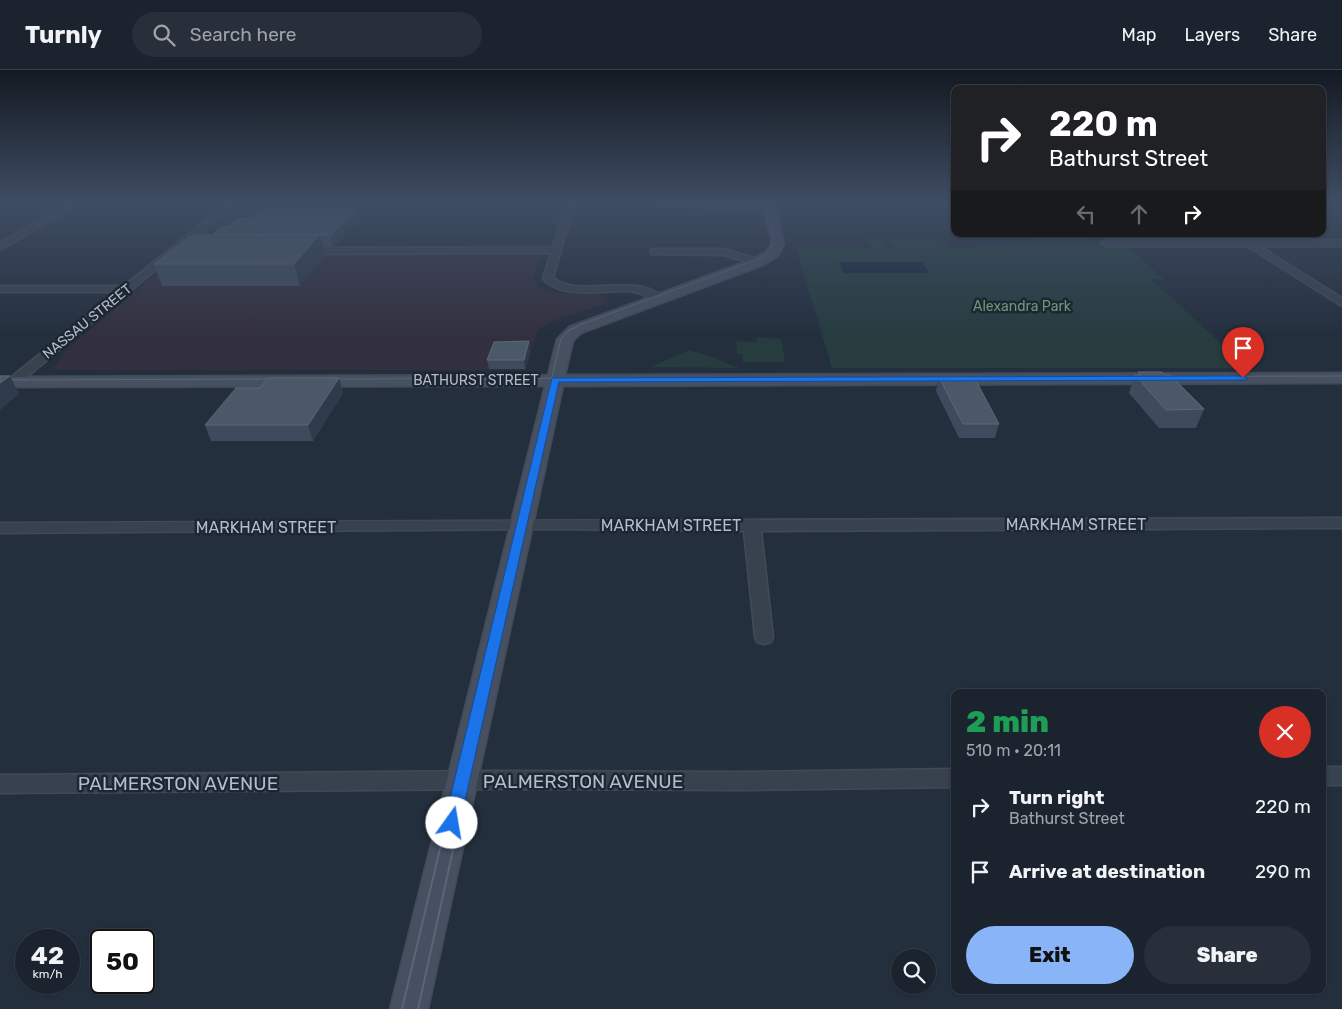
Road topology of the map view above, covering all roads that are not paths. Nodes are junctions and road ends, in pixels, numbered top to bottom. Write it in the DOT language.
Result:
graph roads {
  1 [pos="175,248"];
  2 [pos="777,248"];
  3 [pos="1256,248"];
  4 [pos="557,250"];
  5 [pos="171,251"];
  6 [pos="188,251"];
  7 [pos="294,251"];
  8 [pos="654,252"];
  9 [pos="758,262"];
  10 [pos="554,284"];
  11 [pos="0,289"];
  12 [pos="126,289"];
  13 [pos="659,298"];
  14 [pos="1342,303"];
  15 [pos="1342,378"];
  16 [pos="555,380"];
  17 [pos="6,382"];
  18 [pos="1342,523"];
  19 [pos="522,524"];
  20 [pos="752,526"];
  21 [pos="0,528"];
  22 [pos="764,637"];
  23 [pos="1326,776"];
  24 [pos="1342,776"];
  25 [pos="951,778"];
  26 [pos="462,781"];
  27 [pos="0,784"];
  28 [pos="410,1009"];
  1 -- 5 [label="street, NASSAU STREET"];
  2 -- 9 [label="main road"];
  3 -- 14 [label="street"];
  4 -- 7 [label="street"];
  4 -- 10 [label="street"];
  5 -- 6 [label="street"];
  5 -- 12 [label="street, NASSAU STREET"];
  8 -- 9 [label="street"];
  9 -- 13 [label="main road"];
  10 -- 13 [label="street"];
  11 -- 12 [label="street"];
  12 -- 17 [label="street, NASSAU STREET"];
  13 -- 16 [label="main road"];
  15 -- 16 [label="main road, BATHURST STREET"];
  16 -- 17 [label="main road, BATHURST STREET"];
  16 -- 19 [label="main road"];
  18 -- 20 [label="street, MARKHAM STREET"];
  19 -- 20 [label="street, MARKHAM STREET"];
  19 -- 21 [label="street, MARKHAM STREET"];
  19 -- 26 [label="main road"];
  20 -- 22 [label="street"];
  23 -- 24 [label="street"];
  25 -- 26 [label="street, PALMERSTON AVENUE"];
  26 -- 27 [label="street, PALMERSTON AVENUE"];
  26 -- 28 [label="main road"];
}
